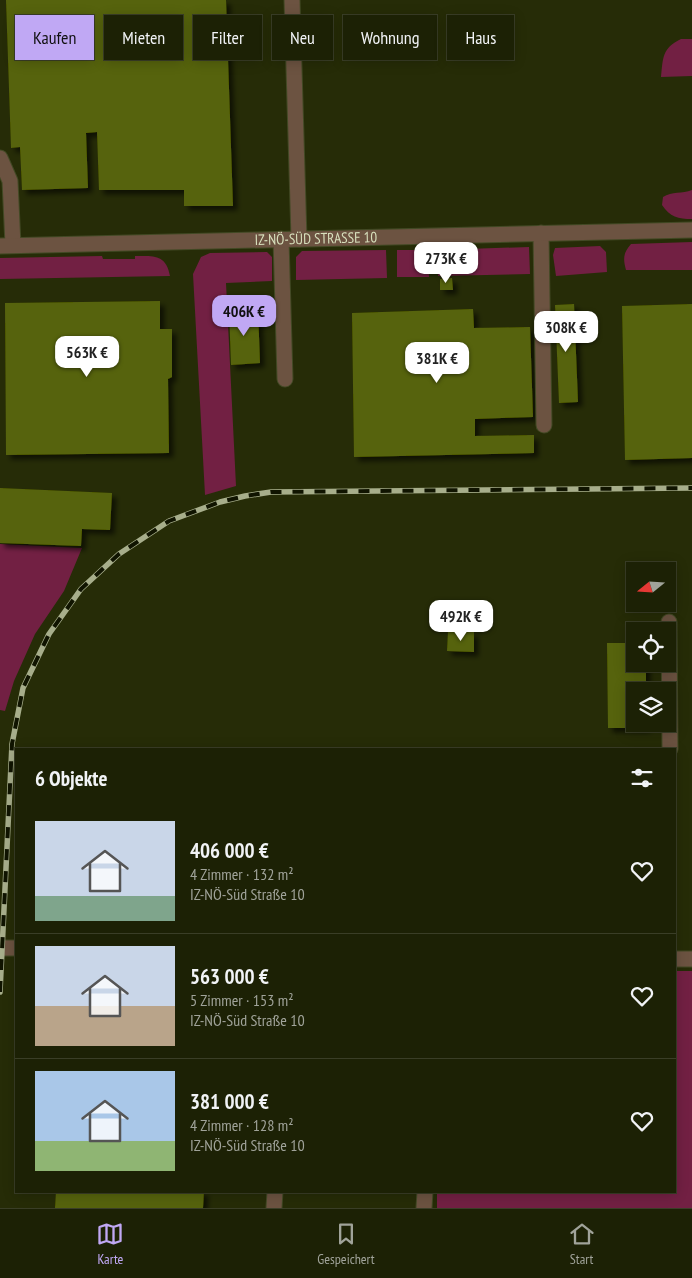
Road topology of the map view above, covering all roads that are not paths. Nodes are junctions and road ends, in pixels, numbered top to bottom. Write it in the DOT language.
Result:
graph roads {
  1 [pos="292,0"];
  2 [pos="0,158"];
  3 [pos="692,230"];
  4 [pos="541,233"];
  5 [pos="281,239"];
  6 [pos="299,239"];
  7 [pos="6,245"];
  8 [pos="285,379"];
  9 [pos="544,425"];
  10 [pos="669,672"];
  11 [pos="670,748"];
  12 [pos="0,948"];
  13 [pos="15,948"];
  14 [pos="676,959"];
  15 [pos="692,959"];
  16 [pos="275,1193"];
  17 [pos="425,1193"];
  18 [pos="274,1208"];
  19 [pos="424,1208"];
  1 -- 6 [label="street"];
  2 -- 7 [label="street"];
  3 -- 4 [label="street, IZ-NÖ-SÜD STRASSE 10"];
  4 -- 6 [label="street, IZ-NÖ-SÜD STRASSE 10"];
  4 -- 9 [label="street"];
  5 -- 6 [label="street, IZ-NÖ-SÜD STRASSE 10"];
  5 -- 7 [label="street, IZ-NÖ-SÜD STRASSE 10"];
  5 -- 8 [label="street"];
  10 -- 11 [label="street"];
  12 -- 13 [label="street"];
  14 -- 15 [label="street"];
  16 -- 18 [label="street"];
  17 -- 19 [label="street"];
}
